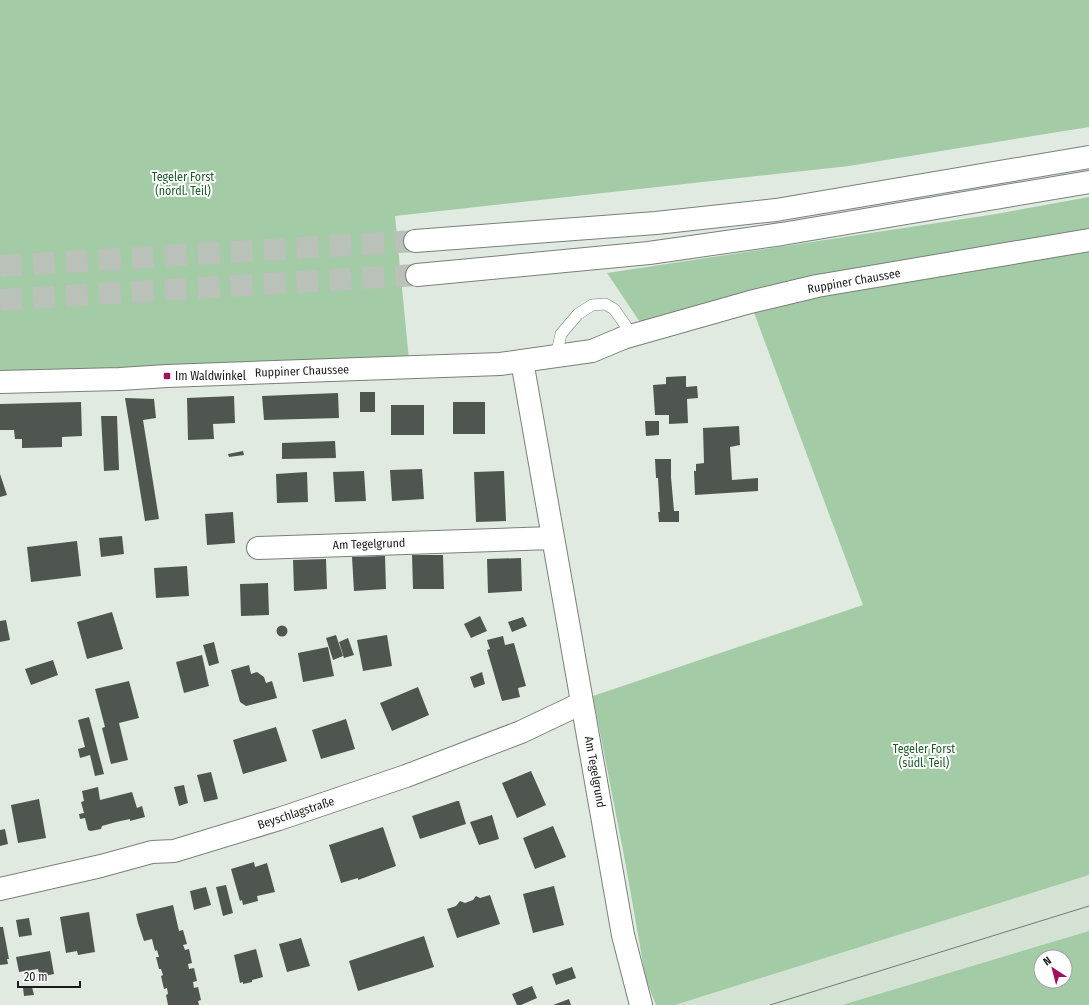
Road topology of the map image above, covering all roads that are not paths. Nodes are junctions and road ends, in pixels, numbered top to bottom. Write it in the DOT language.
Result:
graph roads {
  1 [pos="1089,157"];
  2 [pos="1089,182"];
  3 [pos="1089,240"];
  4 [pos="415,241"];
  5 [pos="417,275"];
  6 [pos="623,338"];
  7 [pos="556,356"];
  8 [pos="522,361"];
  9 [pos="0,382"];
  10 [pos="552,538"];
  11 [pos="258,548"];
  12 [pos="582,703"];
  13 [pos="0,889"];
  14 [pos="641,1005"];
  1 -- 4 [label="main road"];
  2 -- 5 [label="main road"];
  3 -- 6 [label="main road, Ruppiner Chaussee"];
  6 -- 7 [label="main road, Ruppiner Chaussee"];
  6 -- 7 [label="lane"];
  7 -- 8 [label="main road, Ruppiner Chaussee"];
  8 -- 9 [label="main road, Ruppiner Chaussee"];
  8 -- 10 [label="main road, Am Tegelgrund"];
  10 -- 11 [label="main road, Am Tegelgrund"];
  10 -- 12 [label="main road, Am Tegelgrund"];
  12 -- 13 [label="main road, Beyschlagstraße"];
  12 -- 14 [label="main road, Am Tegelgrund"];
}
